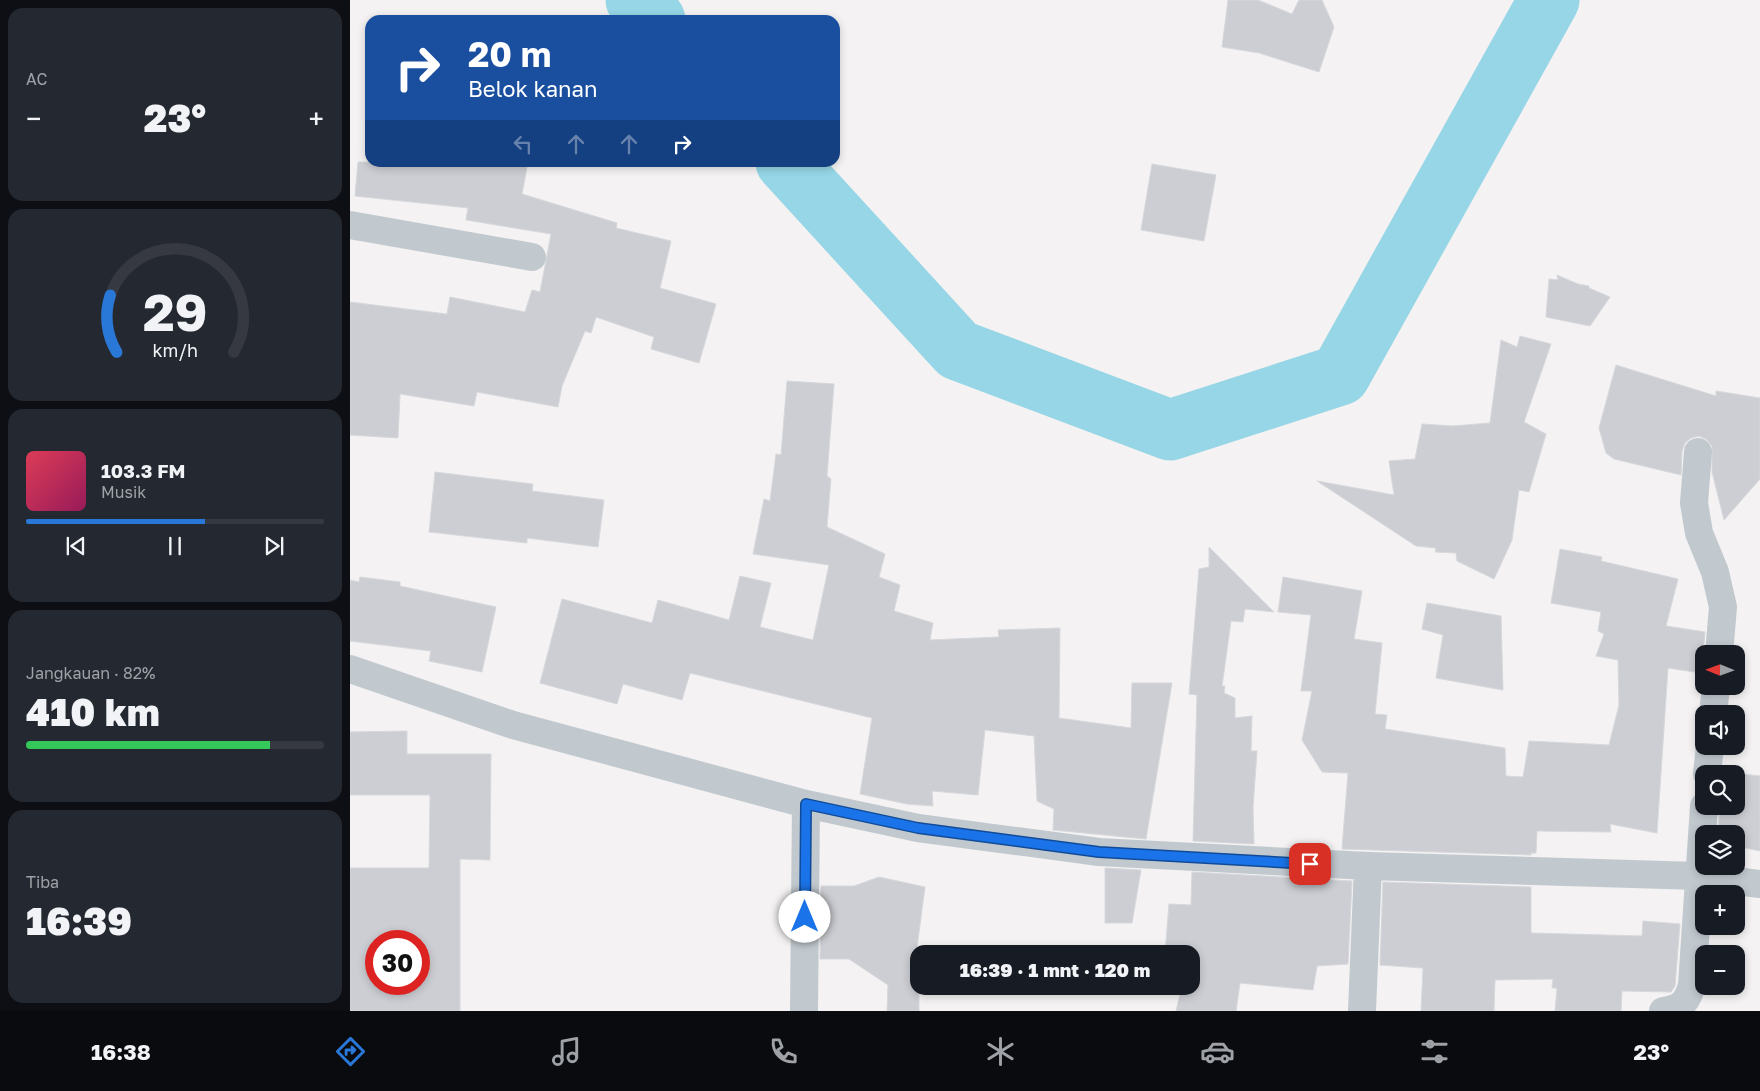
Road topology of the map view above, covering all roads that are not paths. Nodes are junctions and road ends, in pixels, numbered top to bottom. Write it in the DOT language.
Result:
graph roads {
  1 [pos="350,225"];
  2 [pos="532,257"];
  3 [pos="1698,452"];
  4 [pos="1720,645"];
  5 [pos="350,669"];
  6 [pos="806,804"];
  7 [pos="1703,815"];
  8 [pos="1368,866"];
  9 [pos="1698,876"];
  10 [pos="1760,884"];
  11 [pos="804,1011"];
  12 [pos="1362,1011"];
  13 [pos="1662,1011"];
  1 -- 2 [label="street"];
  3 -- 4 [label="street"];
  5 -- 6 [label="street"];
  6 -- 8 [label="street"];
  6 -- 11 [label="street"];
  7 -- 9 [label="street"];
  8 -- 9 [label="street"];
  8 -- 12 [label="street"];
  9 -- 10 [label="street"];
  9 -- 13 [label="street"];
}
